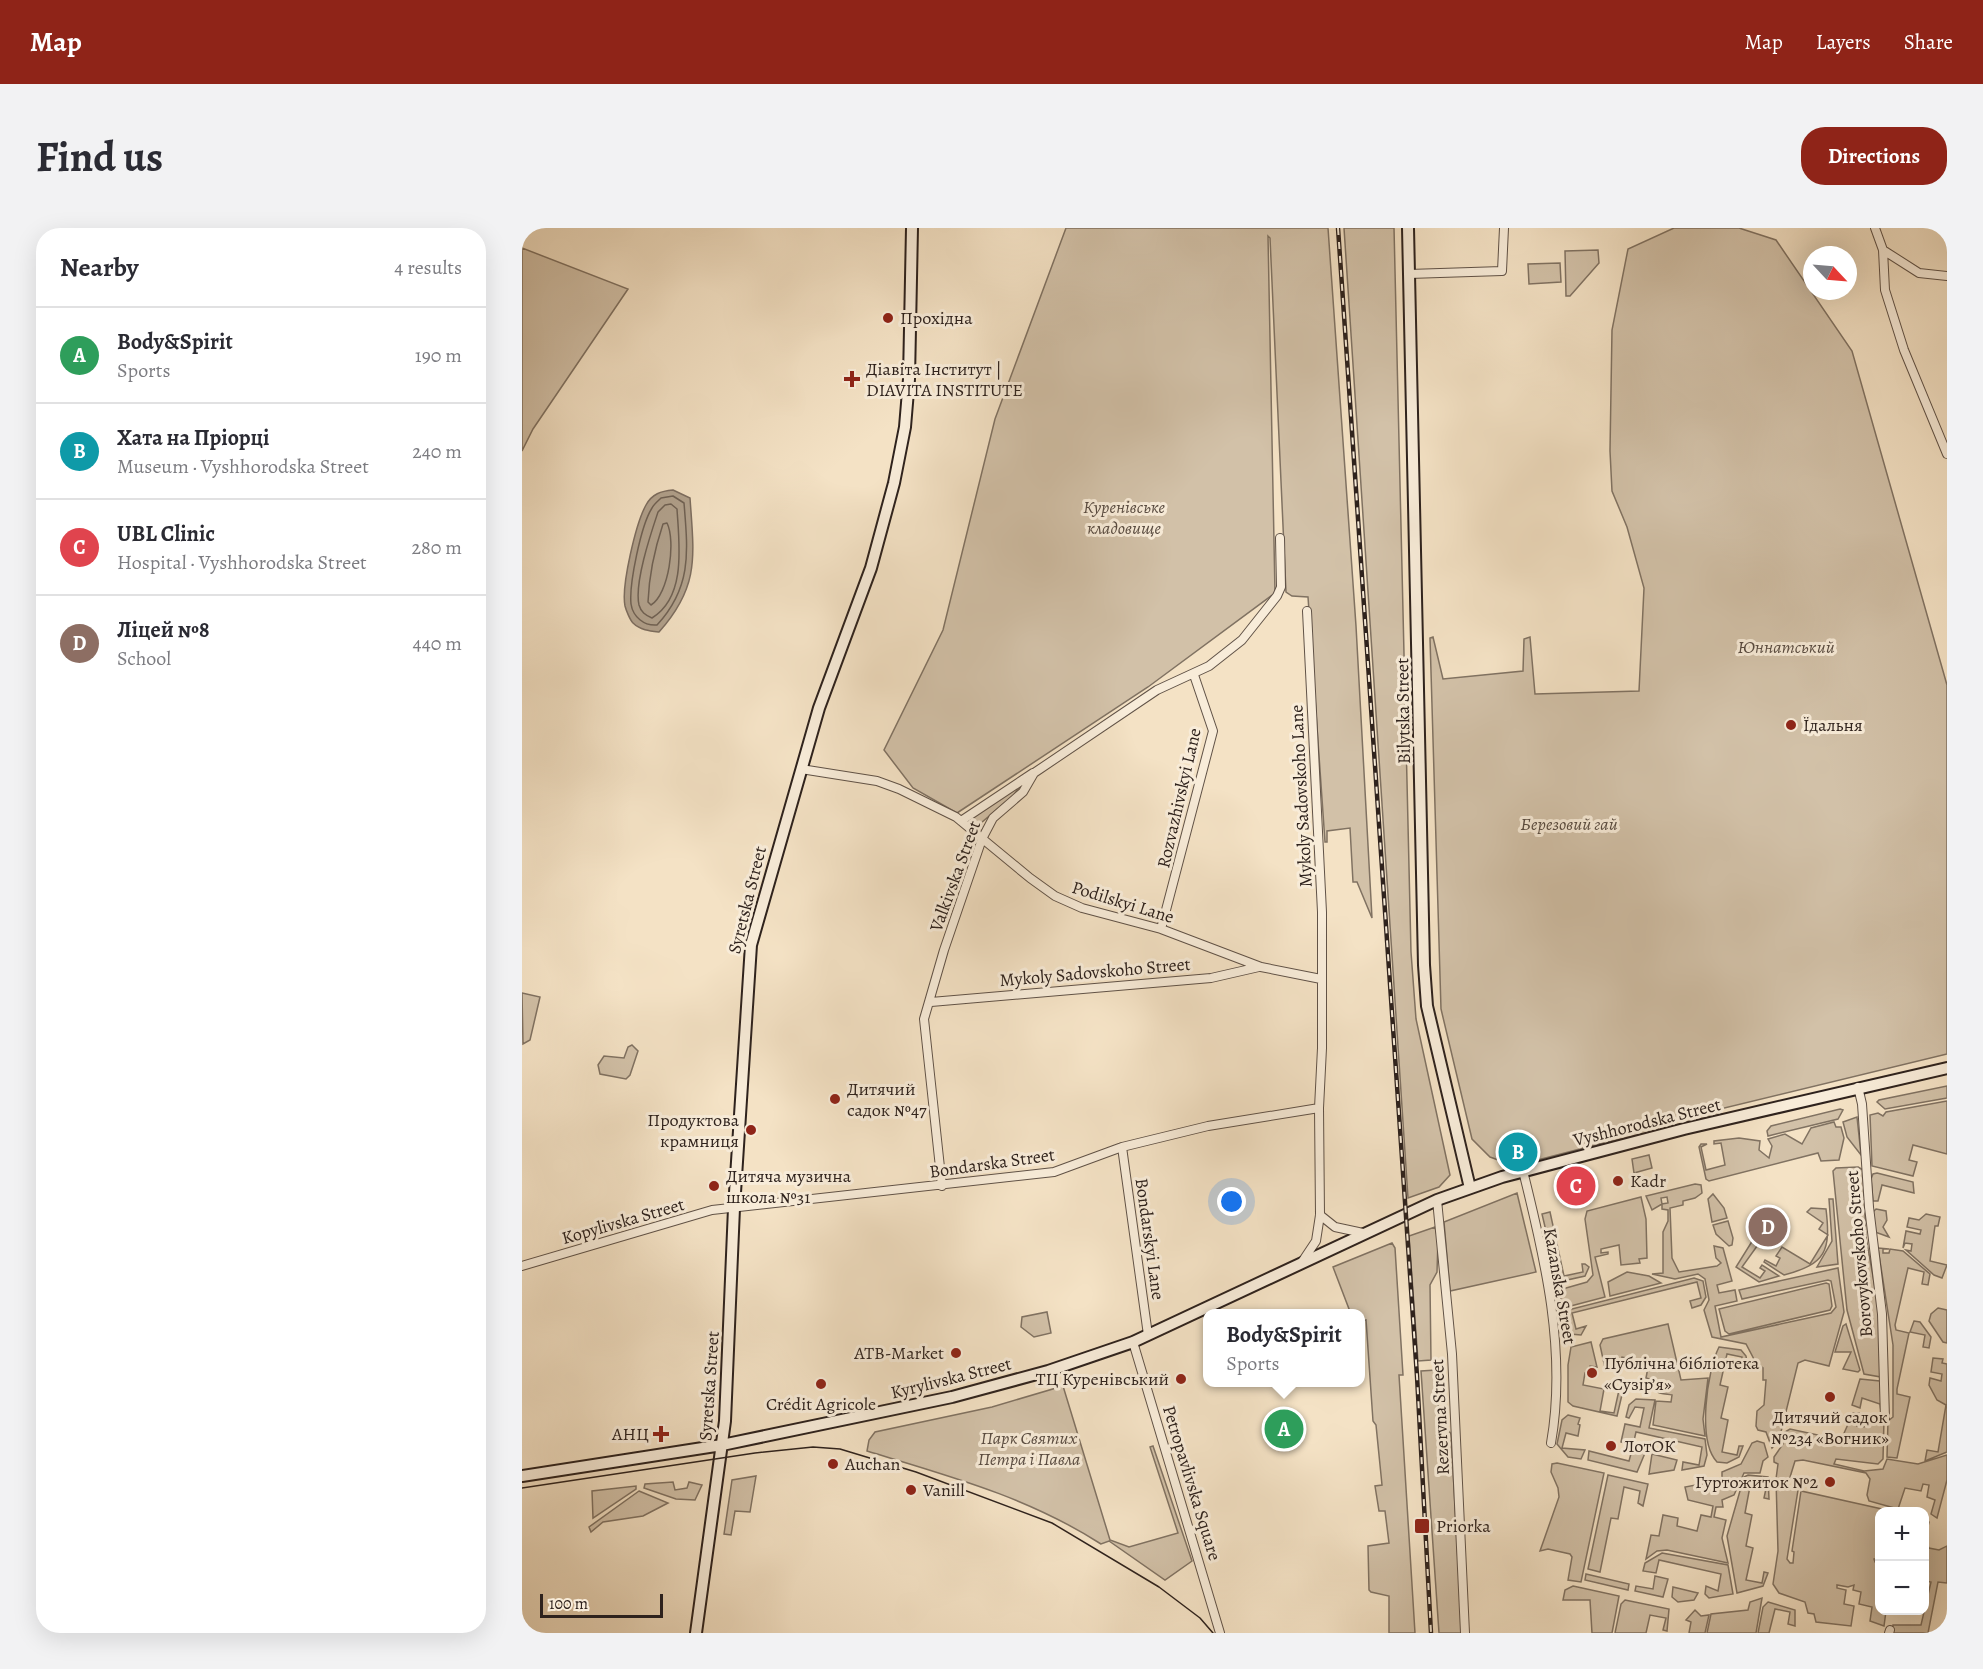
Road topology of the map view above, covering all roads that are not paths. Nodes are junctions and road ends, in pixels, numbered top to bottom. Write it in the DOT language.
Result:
graph roads {
  1 [pos="912,228"];
  2 [pos="1408,228"];
  3 [pos="1504,228"];
  4 [pos="1875,228"];
  5 [pos="1883,250"];
  6 [pos="1409,274"];
  7 [pos="1947,276"];
  8 [pos="1947,454"];
  9 [pos="1280,538"];
  10 [pos="1307,611"];
  11 [pos="1194,675"];
  12 [pos="801,769"];
  13 [pos="1034,773"];
  14 [pos="961,821"];
  15 [pos="982,839"];
  16 [pos="1161,929"];
  17 [pos="1261,967"];
  18 [pos="1321,979"];
  19 [pos="931,1002"];
  20 [pos="1947,1068"];
  21 [pos="1858,1087"];
  22 [pos="1319,1108"];
  23 [pos="1122,1148"];
  24 [pos="1523,1171"];
  25 [pos="942,1186"];
  26 [pos="1470,1188"];
  27 [pos="1437,1200"];
  28 [pos="734,1208"];
  29 [pos="1320,1215"];
  30 [pos="1363,1233"];
  31 [pos="1301,1263"];
  32 [pos="522,1266"];
  33 [pos="1203,1309"];
  34 [pos="1203,1309"];
  35 [pos="1148,1335"];
  36 [pos="1132,1342"];
  37 [pos="1885,1419"];
  38 [pos="1551,1443"];
  39 [pos="722,1445"];
  40 [pos="522,1476"];
  41 [pos="696,1633"];
  42 [pos="1220,1633"];
  43 [pos="1465,1633"];
  1 -- 12 [label="main road, Syretska Street"];
  2 -- 6 [label="main road, Bilytska Street"];
  3 -- 6 [label="street"];
  4 -- 5 [label="street"];
  5 -- 7 [label="street"];
  5 -- 8 [label="street"];
  6 -- 26 [label="main road, Bilytska Street"];
  9 -- 11 [label="street, Valkivska Street"];
  10 -- 18 [label="street, Mykoly Sadovskoho Lane"];
  11 -- 13 [label="street, Valkivska Street"];
  11 -- 16 [label="street, Rozvazhivskyi Lane"];
  12 -- 14 [label="street, Podilskyi Lane"];
  12 -- 28 [label="main road, Syretska Street"];
  13 -- 14 [label="street"];
  13 -- 15 [label="street, Valkivska Street"];
  14 -- 15 [label="street, Podilskyi Lane"];
  15 -- 16 [label="street, Podilskyi Lane"];
  15 -- 19 [label="street, Valkivska Street"];
  16 -- 17 [label="street, Podilskyi Lane"];
  17 -- 18 [label="street, Podilskyi Lane"];
  17 -- 19 [label="street, Mykoly Sadovskoho Street"];
  18 -- 22 [label="street"];
  19 -- 25 [label="street, Valkivska Street"];
  20 -- 21 [label="main road, Vyshhorodska Street"];
  21 -- 24 [label="main road, Vyshhorodska Street"];
  21 -- 37 [label="street, Borovykovskoho Street"];
  22 -- 23 [label="street, Bondarska Street"];
  22 -- 29 [label="street"];
  23 -- 25 [label="street, Bondarska Street"];
  23 -- 35 [label="street, Bondarskyi Lane"];
  24 -- 26 [label="main road, Vyshhorodska Street"];
  24 -- 38 [label="street, Kazanska Street"];
  25 -- 28 [label="street, Bondarska Street"];
  26 -- 27 [label="main road, Vyshhorodska Street"];
  27 -- 30 [label="main road, Vyshhorodska Street"];
  27 -- 43 [label="street, Rezervna Street"];
  28 -- 32 [label="street, Kopylivska Street"];
  28 -- 39 [label="main road, Syretska Street"];
  29 -- 30 [label="street"];
  29 -- 31 [label="street"];
  30 -- 31 [label="main road, Kyrylivska Street"];
  31 -- 33 [label="main road, Kyrylivska Street"];
  34 -- 35 [label="main road, Kyrylivska Street"];
  35 -- 36 [label="main road, Kyrylivska Street"];
  36 -- 39 [label="main road, Kyrylivska Street"];
  36 -- 42 [label="street, Petropavlivska Square"];
  39 -- 40 [label="main road, Kyrylivska Street"];
  39 -- 41 [label="main road, Syretska Street"];
}
